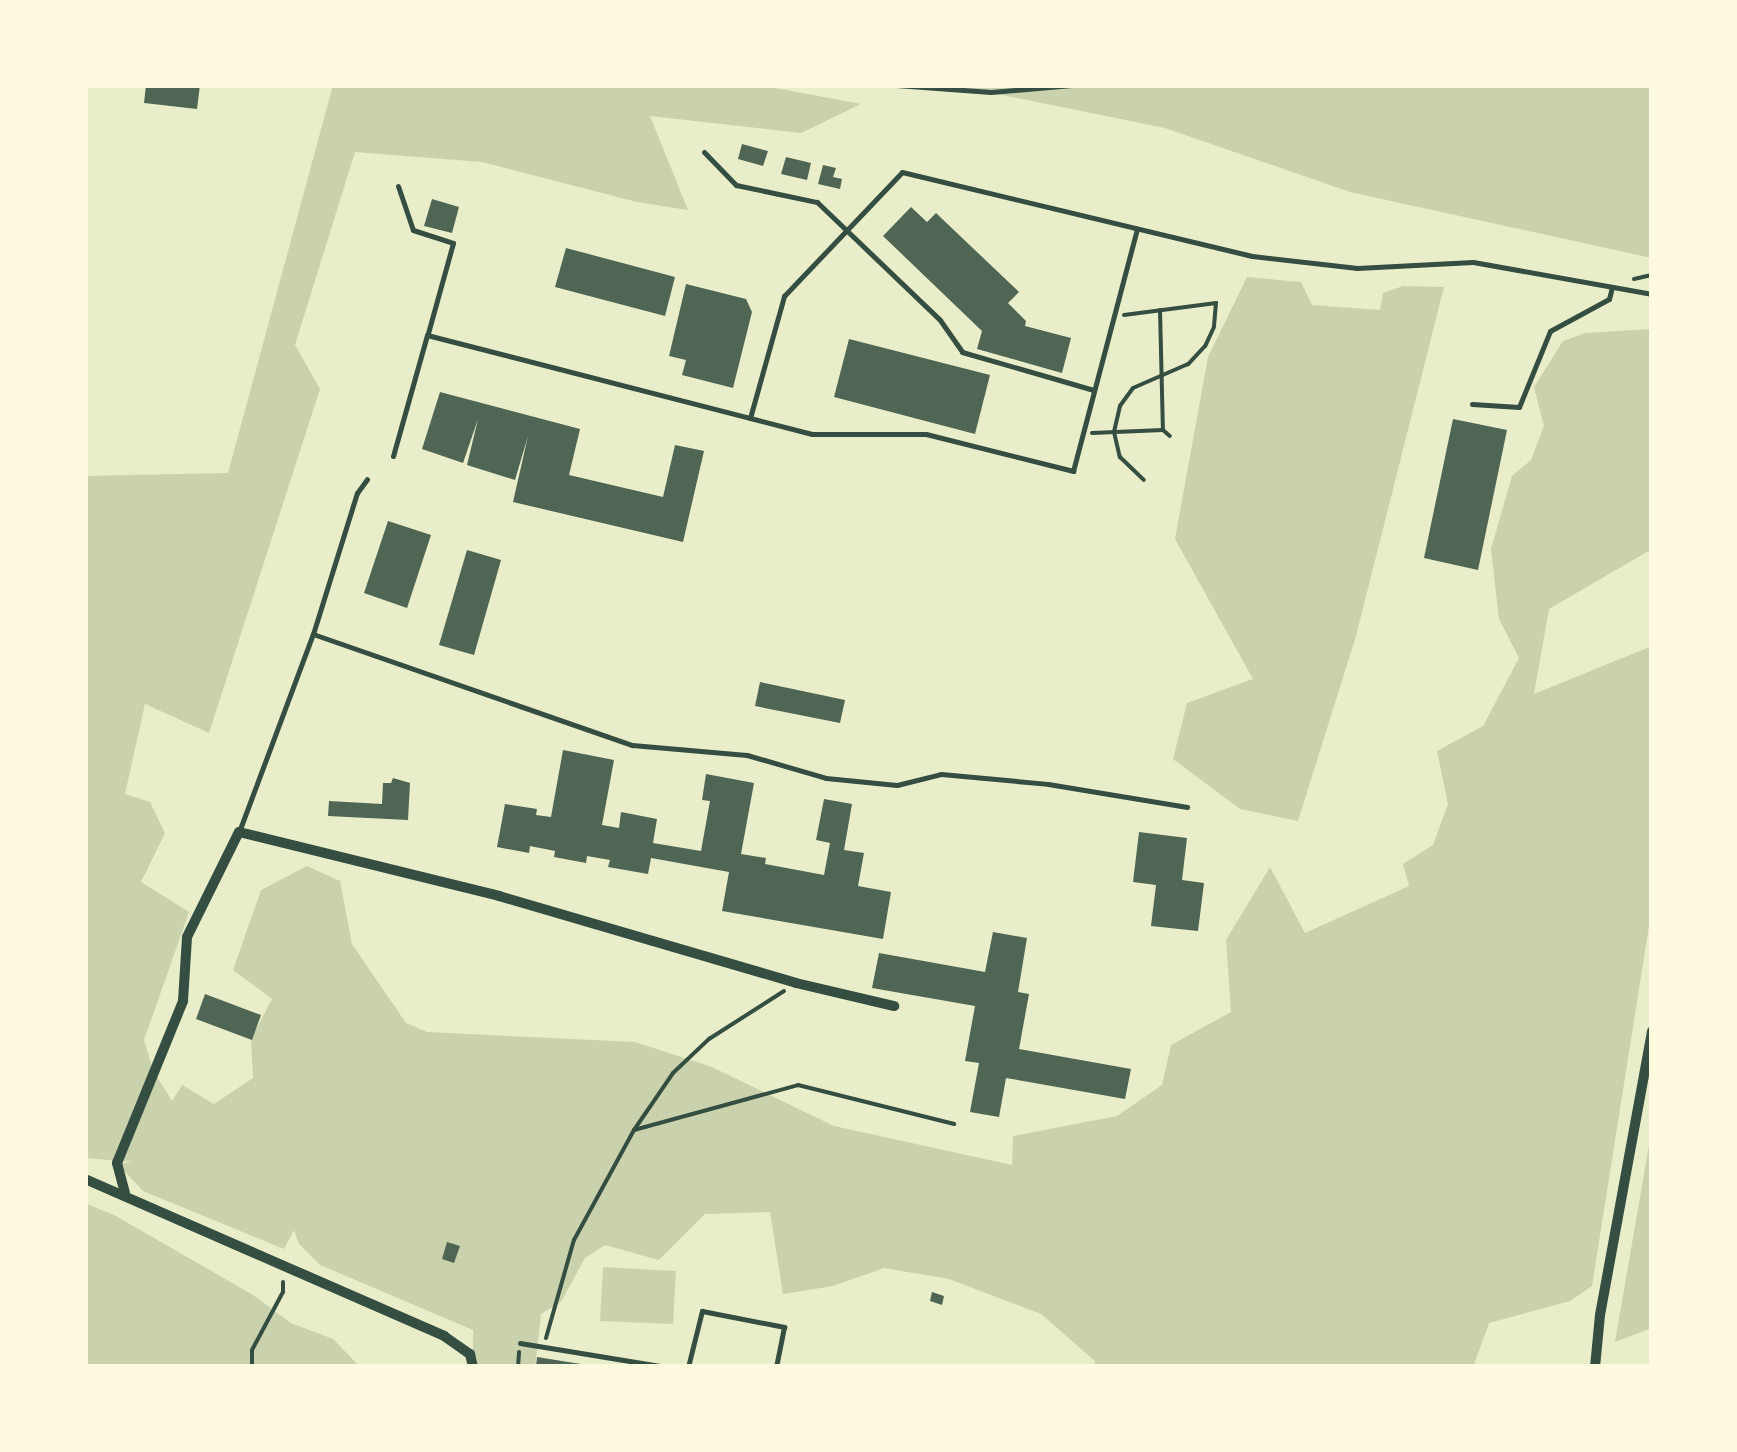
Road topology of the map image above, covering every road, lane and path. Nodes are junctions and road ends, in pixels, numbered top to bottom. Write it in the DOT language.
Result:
graph roads {
  1 [pos="896,85"];
  2 [pos="1072,85"];
  3 [pos="904,86"];
  4 [pos="704,152"];
  5 [pos="398,186"];
  6 [pos="1137,228"];
  7 [pos="848,229"];
  8 [pos="1612,287"];
  9 [pos="1652,294"];
  10 [pos="1160,310"];
  11 [pos="1114,316"];
  12 [pos="427,335"];
  13 [pos="1162,374"];
  14 [pos="1094,390"];
  15 [pos="1472,404"];
  16 [pos="750,418"];
  17 [pos="1164,430"];
  18 [pos="1114,432"];
  19 [pos="1083,433"];
  20 [pos="1170,436"];
  21 [pos="394,456"];
  22 [pos="367,479"];
  23 [pos="1144,480"];
  24 [pos="313,634"];
  25 [pos="1187,807"];
  26 [pos="239,832"];
  27 [pos="796,982"];
  28 [pos="894,1006"];
  29 [pos="1652,1031"];
  30 [pos="954,1124"];
  31 [pos="634,1130"];
  32 [pos="85,1179"];
  33 [pos="126,1194"];
  34 [pos="284,1262"];
  35 [pos="520,1343"];
  36 [pos="544,1348"];
  37 [pos="252,1367"];
  38 [pos="473,1367"];
  39 [pos="666,1367"];
  40 [pos="688,1367"];
  41 [pos="776,1367"];
  42 [pos="1595,1367"];
  1 -- 3 [label="lane"];
  2 -- 3 [label="lane"];
  4 -- 7 [label="lane"];
  5 -- 12 [label="lane"];
  6 -- 7 [label="lane"];
  6 -- 8 [label="lane"];
  6 -- 11 [label="lane"];
  7 -- 14 [label="lane"];
  7 -- 16 [label="lane"];
  8 -- 9 [label="lane"];
  8 -- 15 [label="lane"];
  10 -- 11 [label="path"];
  10 -- 13 [label="path"];
  10 -- 13 [label="path"];
  11 -- 14 [label="lane"];
  12 -- 16 [label="lane"];
  12 -- 21 [label="lane"];
  13 -- 17 [label="path"];
  13 -- 18 [label="path"];
  14 -- 19 [label="lane"];
  16 -- 19 [label="lane"];
  17 -- 18 [label="path"];
  17 -- 20 [label="path"];
  18 -- 19 [label="path"];
  18 -- 23 [label="path"];
  22 -- 24 [label="lane"];
  24 -- 25 [label="lane"];
  24 -- 26 [label="lane"];
  26 -- 27 [label="street"];
  26 -- 33 [label="street"];
  27 -- 28 [label="street"];
  27 -- 31 [label="path"];
  29 -- 42 [label="street"];
  30 -- 31 [label="path"];
  31 -- 36 [label="path"];
  32 -- 33 [label="street"];
  33 -- 34 [label="street"];
  34 -- 37 [label="path"];
  34 -- 38 [label="street"];
  35 -- 36 [label="lane"];
  36 -- 39 [label="lane"];
  40 -- 41 [label="lane"];
}
